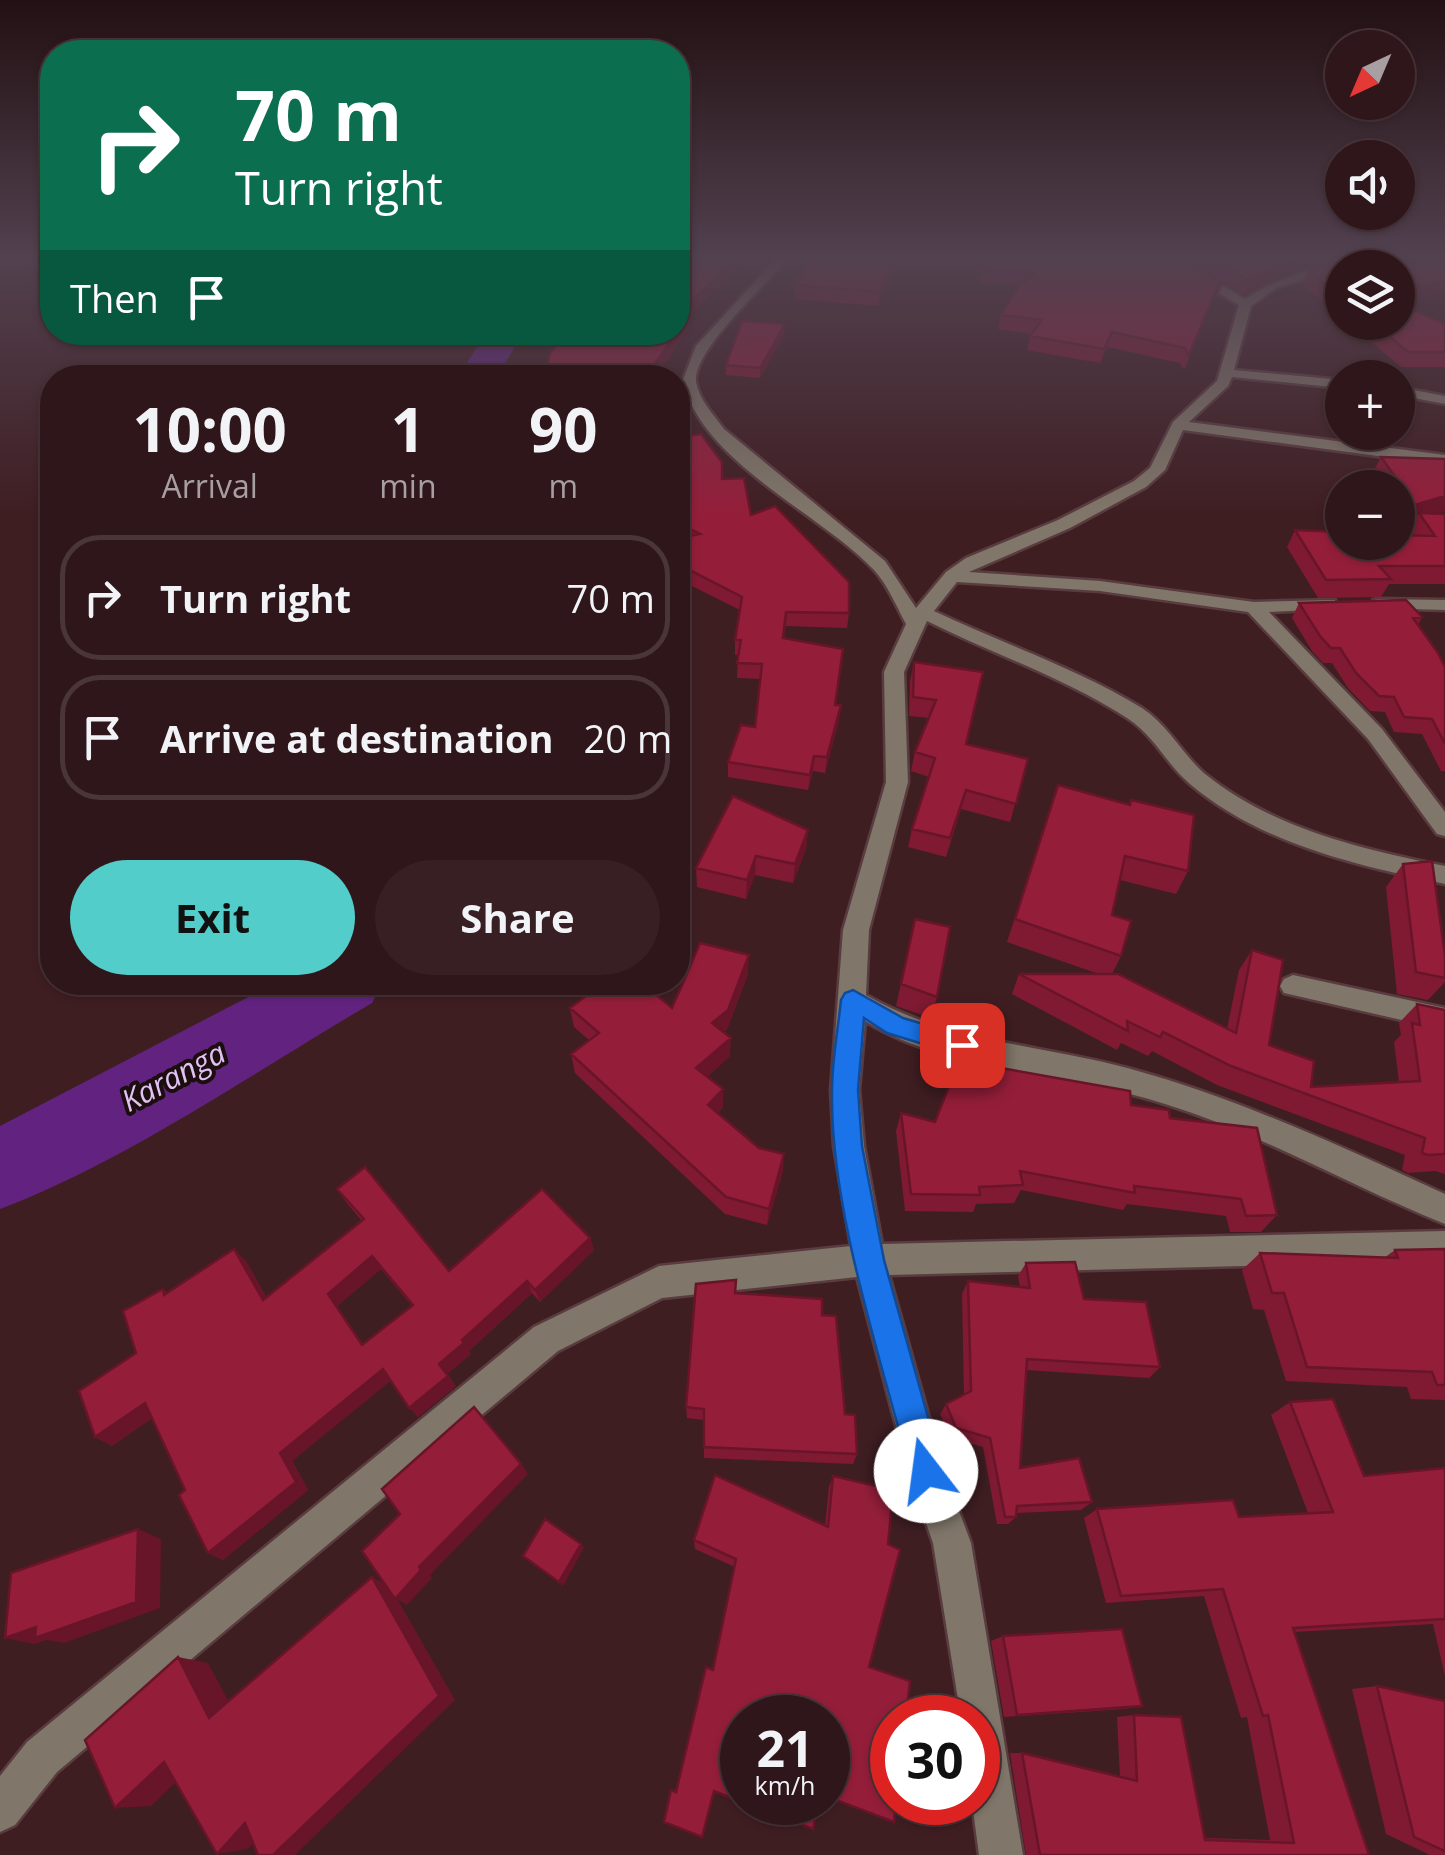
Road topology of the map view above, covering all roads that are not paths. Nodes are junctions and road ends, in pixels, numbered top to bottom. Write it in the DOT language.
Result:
graph roads {
  1 [pos="706,343"];
  2 [pos="1235,343"];
  3 [pos="1228,373"];
  4 [pos="1325,382"];
  5 [pos="690,384"];
  6 [pos="690,384"];
  7 [pos="1415,394"];
  8 [pos="1445,400"];
  9 [pos="1178,424"];
  10 [pos="1445,460"];
  11 [pos="952,576"];
  12 [pos="1445,604"];
  13 [pos="1254,607"];
  14 [pos="918,618"];
  15 [pos="1445,828"];
  16 [pos="1445,875"];
  17 [pos="1293,986"];
  18 [pos="853,1000"];
  19 [pos="1445,1019"];
  20 [pos="1445,1209"];
  21 [pos="1445,1246"];
  22 [pos="869,1260"];
  23 [pos="0,1810"];
  24 [pos="1001,1855"];
  1 -- 6 [label="street"];
  2 -- 3 [label="street"];
  3 -- 4 [label="street"];
  3 -- 9 [label="street"];
  5 -- 14 [label="street"];
  7 -- 8 [label="street"];
  9 -- 10 [label="street"];
  9 -- 11 [label="street"];
  11 -- 13 [label="street"];
  11 -- 14 [label="street"];
  12 -- 13 [label="street"];
  13 -- 15 [label="street"];
  14 -- 16 [label="street"];
  14 -- 18 [label="street"];
  17 -- 19 [label="street"];
  18 -- 20 [label="street"];
  18 -- 22 [label="street"];
  21 -- 22 [label="street"];
  22 -- 23 [label="street"];
  22 -- 24 [label="street"];
}
